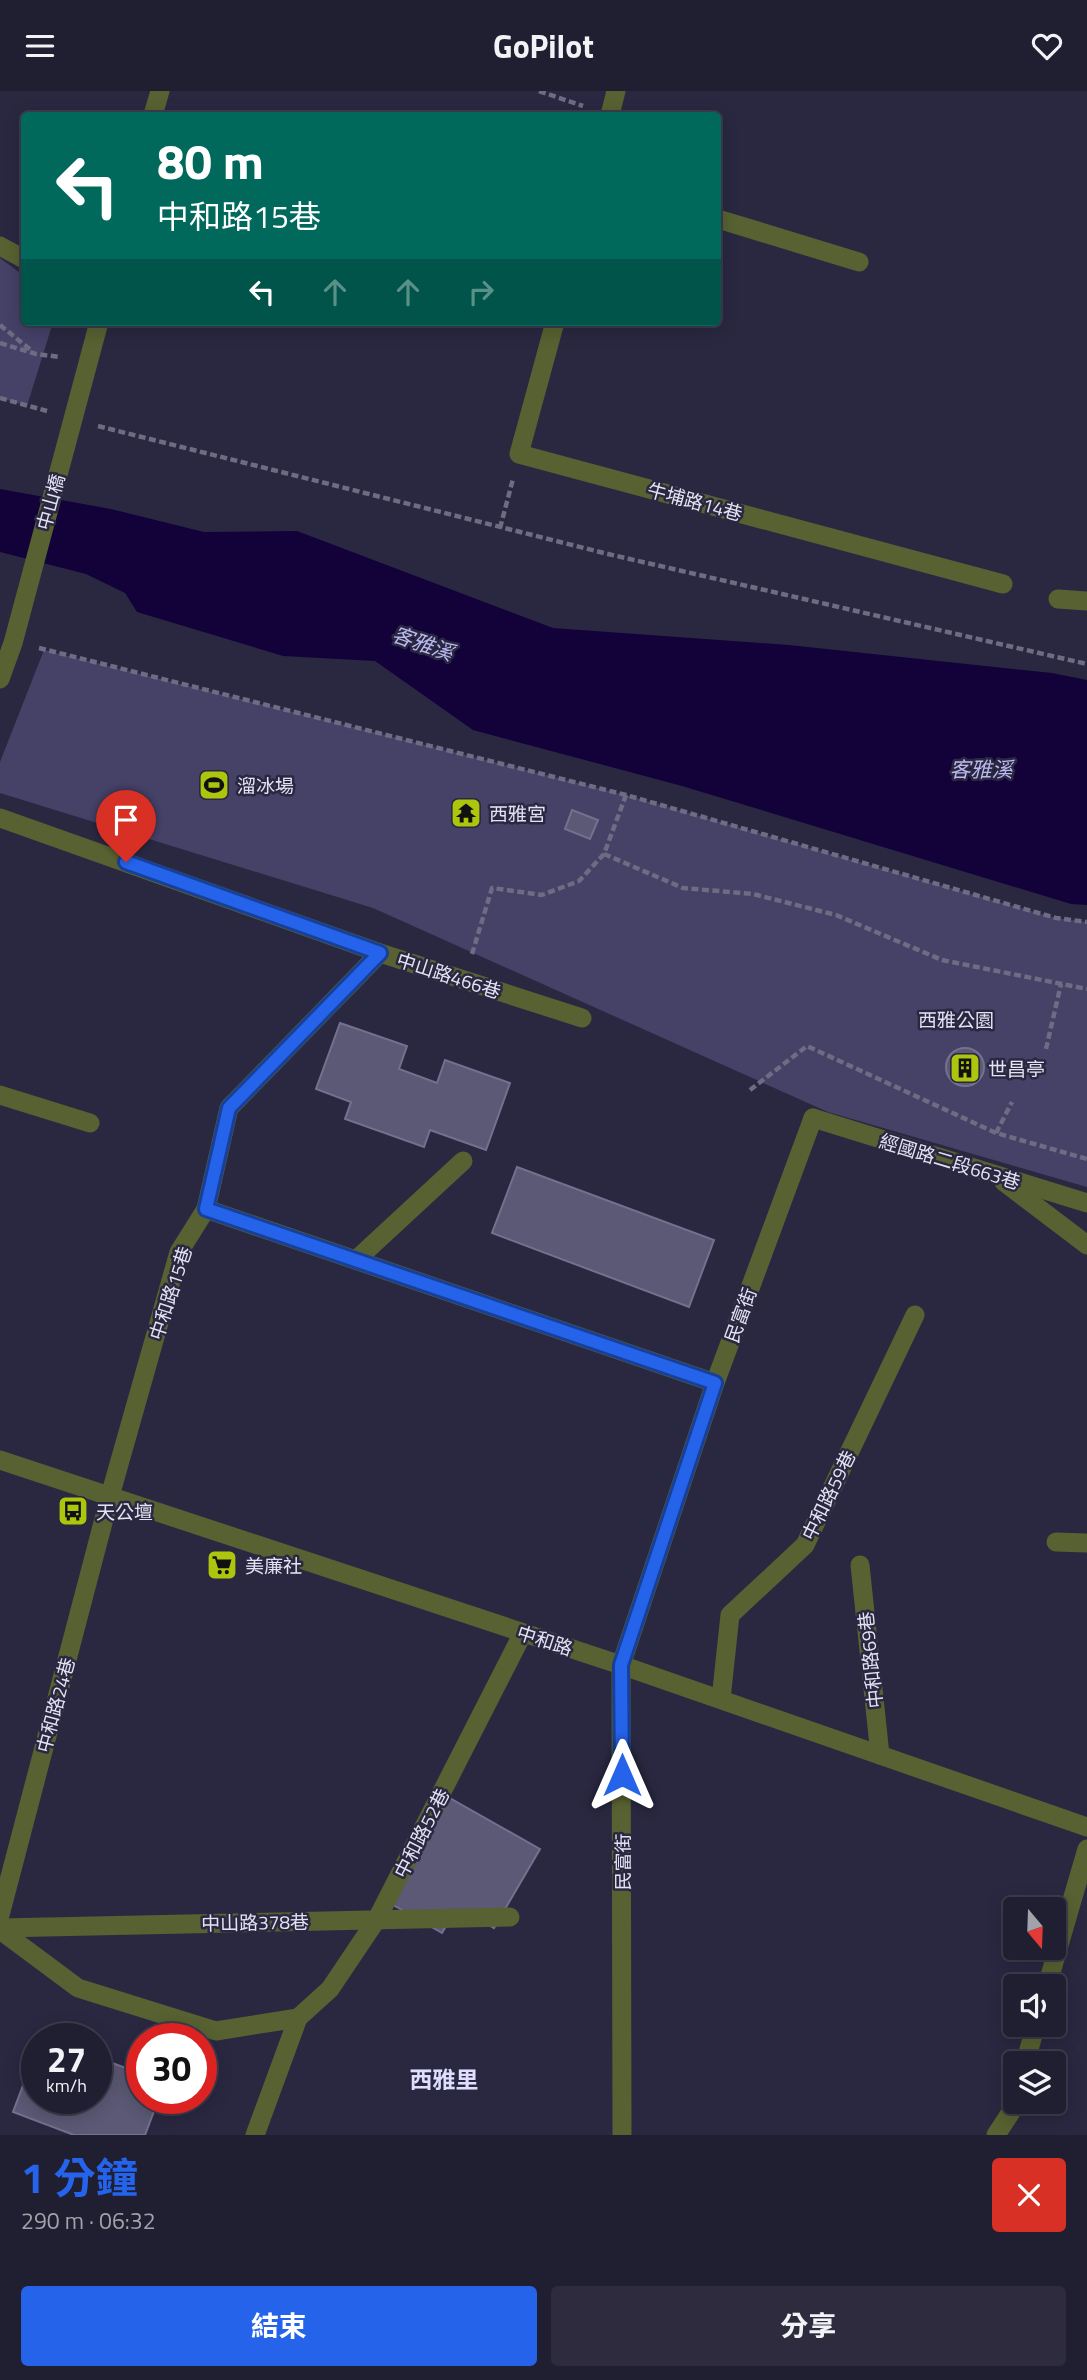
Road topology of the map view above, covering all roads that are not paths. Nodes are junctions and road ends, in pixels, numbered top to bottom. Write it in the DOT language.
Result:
graph roads {
  1 [pos="160,91"];
  2 [pos="617,91"];
  3 [pos="154,112"];
  4 [pos="611,112"];
  5 [pos="721,220"];
  6 [pos="0,246"];
  7 [pos="21,257"];
  8 [pos="859,262"];
  9 [pos="98,326"];
  10 [pos="554,326"];
  11 [pos="1003,584"];
  12 [pos="1058,599"];
  13 [pos="1087,601"];
  14 [pos="0,679"];
  15 [pos="0,818"];
  16 [pos="380,953"];
  17 [pos="582,1018"];
  18 [pos="0,1095"];
  19 [pos="813,1118"];
  20 [pos="90,1123"];
  21 [pos="463,1161"];
  22 [pos="994,1174"];
  23 [pos="1087,1203"];
  24 [pos="206,1209"];
  25 [pos="1087,1245"];
  26 [pos="356,1260"];
  27 [pos="915,1315"];
  28 [pos="715,1383"];
  29 [pos="0,1460"];
  30 [pos="110,1496"];
  31 [pos="1056,1542"];
  32 [pos="1087,1543"];
  33 [pos="860,1565"];
  34 [pos="523,1633"];
  35 [pos="621,1665"];
  36 [pos="722,1699"];
  37 [pos="880,1755"];
  38 [pos="1087,1827"];
  39 [pos="1087,1849"];
  40 [pos="0,1915"];
  41 [pos="510,1917"];
  42 [pos="377,1919"];
  43 [pos="0,1929"];
  44 [pos="1051,1974"];
  45 [pos="298,2018"];
  46 [pos="1010,2114"];
  47 [pos="255,2135"];
  48 [pos="622,2135"];
  49 [pos="996,2135"];
  1 -- 3 [label="street"];
  2 -- 4 [label="street"];
  5 -- 8 [label="street"];
  6 -- 7 [label="street"];
  9 -- 14 [label="street, 中山橋"];
  10 -- 11 [label="street, 牛埔路14巷"];
  12 -- 13 [label="street"];
  15 -- 16 [label="street"];
  16 -- 17 [label="street, 中山路466巷"];
  16 -- 24 [label="street, 中山路466巷"];
  18 -- 20 [label="street"];
  19 -- 22 [label="street, 經國路二段663巷"];
  19 -- 28 [label="street, 民富街"];
  21 -- 26 [label="street"];
  22 -- 23 [label="street, 經國路二段663巷"];
  22 -- 25 [label="street"];
  24 -- 26 [label="street"];
  24 -- 30 [label="street, 中和路15巷"];
  26 -- 28 [label="street"];
  27 -- 36 [label="street, 中和路59巷"];
  28 -- 35 [label="street, 民富街"];
  29 -- 30 [label="street, 中和路"];
  30 -- 34 [label="street, 中和路"];
  30 -- 40 [label="street, 中和路24巷"];
  31 -- 32 [label="street"];
  33 -- 37 [label="street, 中和路69巷"];
  34 -- 35 [label="street, 中和路"];
  34 -- 42 [label="street, 中和路52巷"];
  35 -- 36 [label="street, 中和路"];
  35 -- 48 [label="street, 民富街"];
  36 -- 37 [label="street, 中和路"];
  37 -- 38 [label="street, 中和路"];
  39 -- 44 [label="street"];
  41 -- 42 [label="street, 中山路378巷"];
  42 -- 43 [label="street, 中山路378巷"];
  42 -- 45 [label="street, 中和路52巷"];
  43 -- 45 [label="street"];
  45 -- 47 [label="street"];
  46 -- 49 [label="street"];
}
